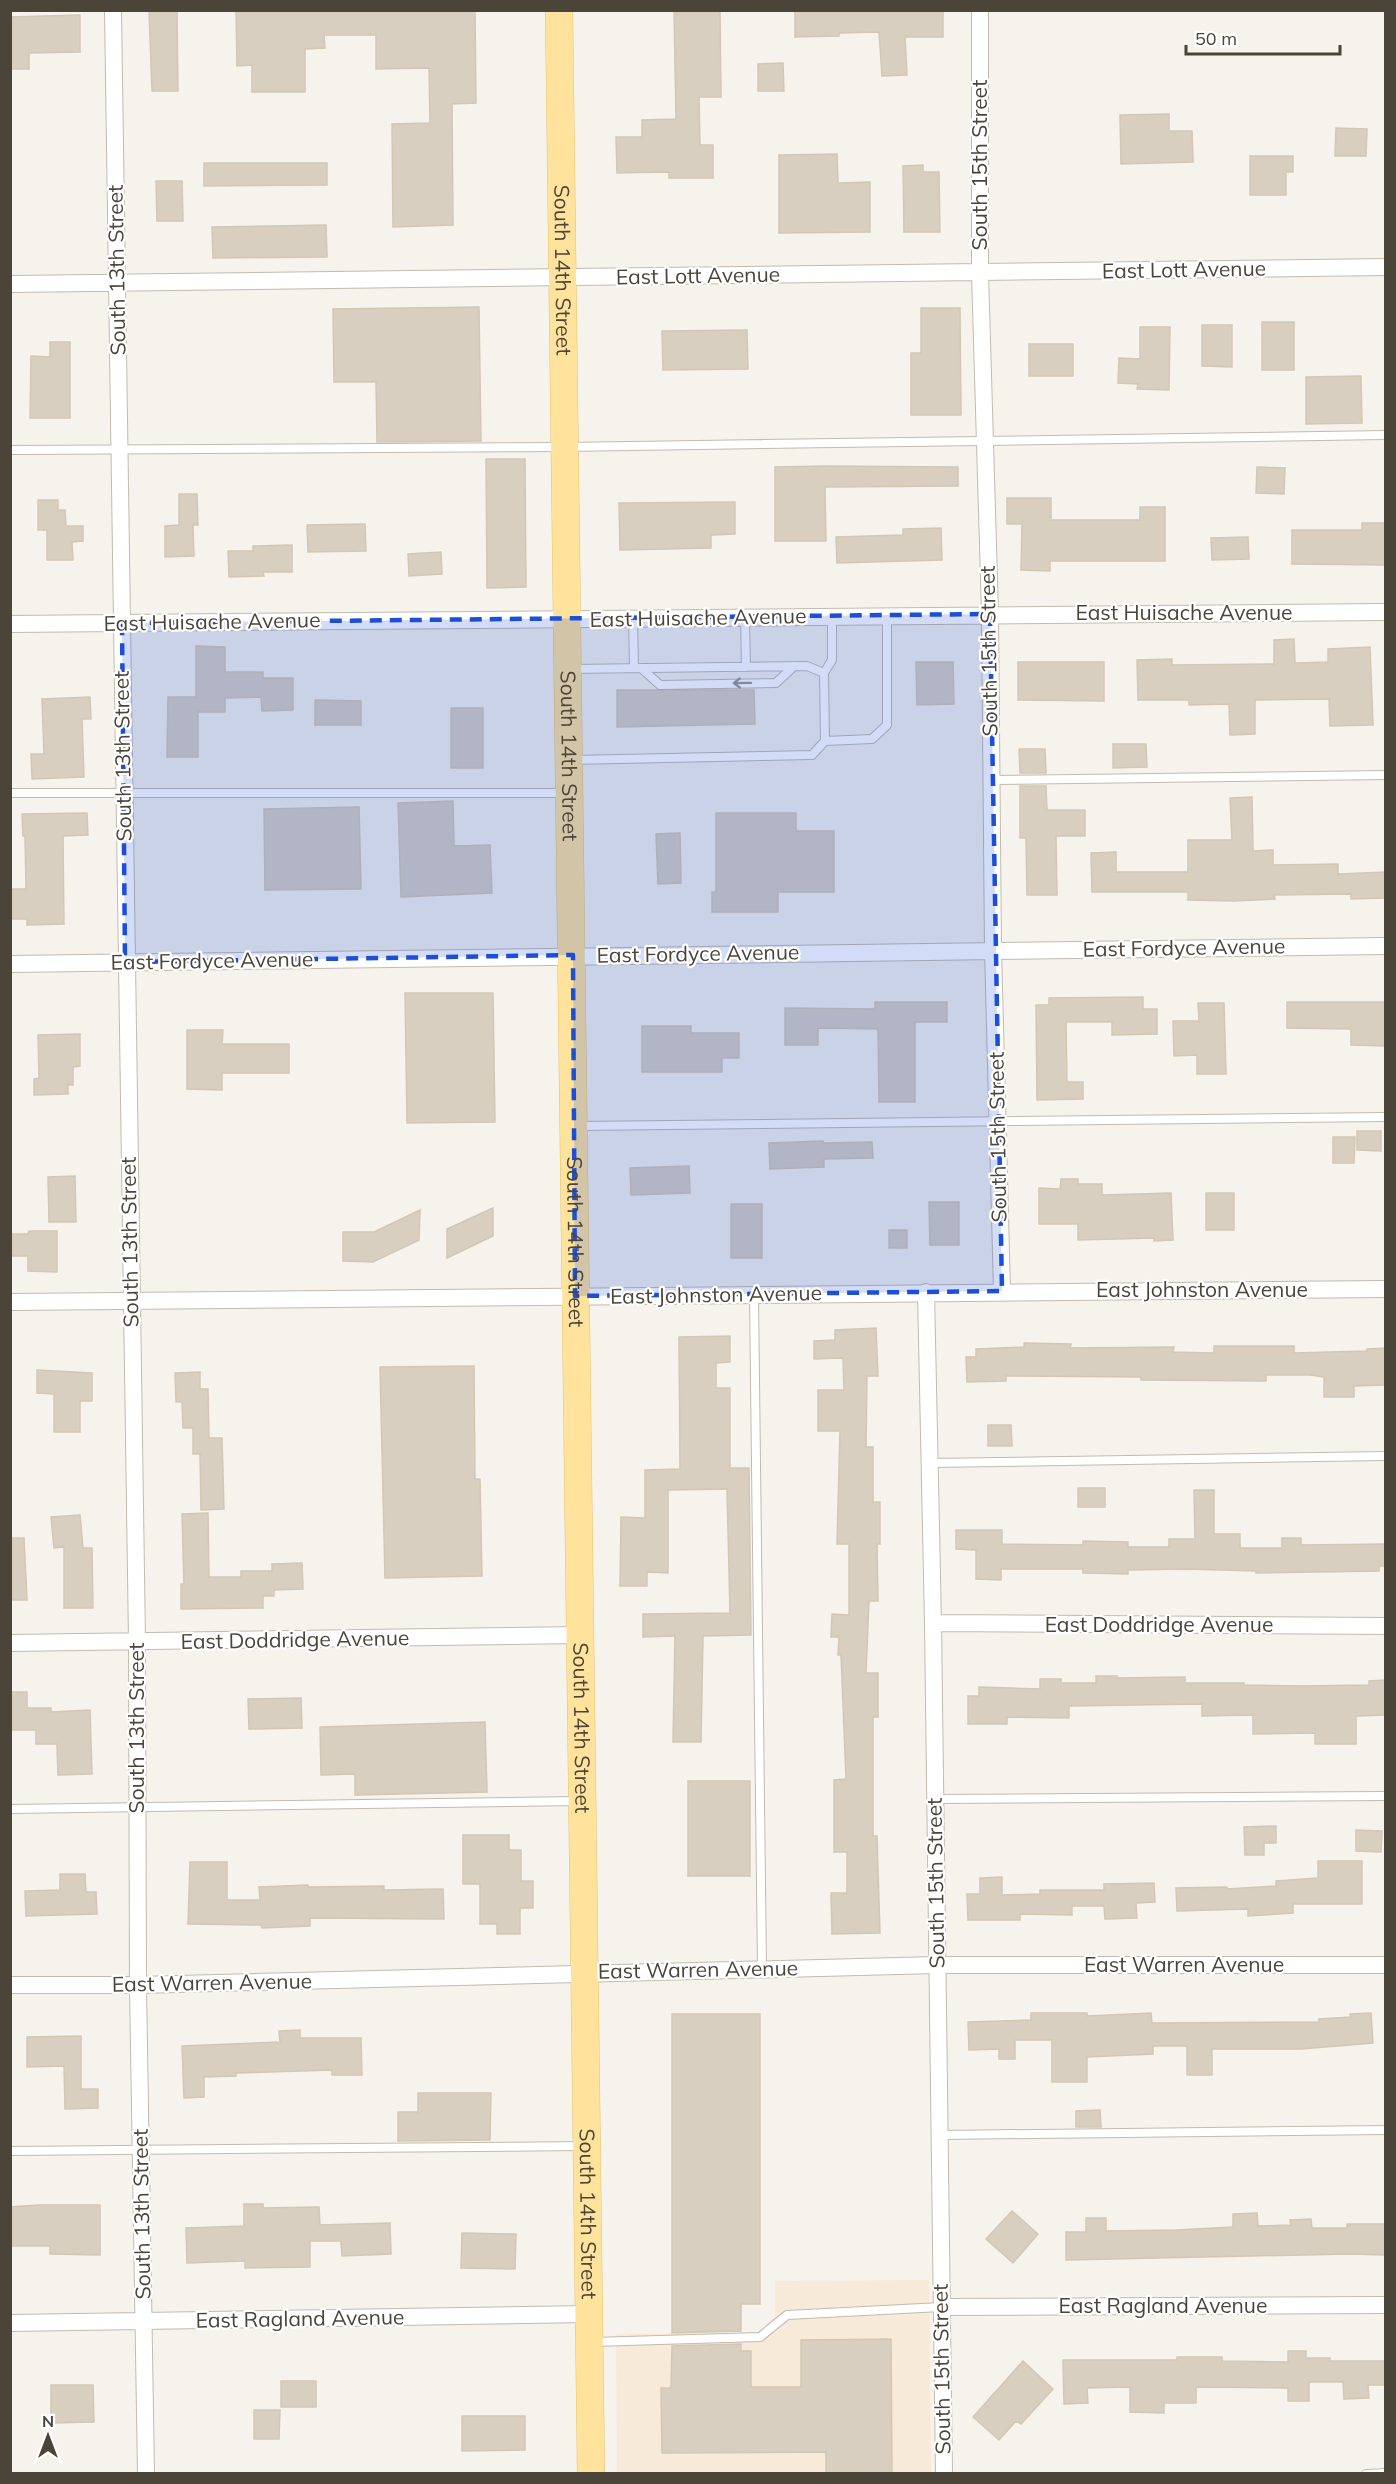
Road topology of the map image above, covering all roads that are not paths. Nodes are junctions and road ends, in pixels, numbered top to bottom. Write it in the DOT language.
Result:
graph roads {
  1 [pos="113,10"];
  2 [pos="559,10"];
  3 [pos="980,10"];
  4 [pos="1386,267"];
  5 [pos="980,273"];
  6 [pos="562,278"];
  7 [pos="117,282"];
  8 [pos="10,284"];
  9 [pos="1386,435"];
  10 [pos="985,441"];
  11 [pos="565,447"];
  12 [pos="119,448"];
  13 [pos="10,450"];
  14 [pos="1386,612"];
  15 [pos="990,614"];
  16 [pos="887,615"];
  17 [pos="832,616"];
  18 [pos="746,617"];
  19 [pos="633,618"];
  20 [pos="567,619"];
  21 [pos="122,623"];
  22 [pos="10,624"];
  23 [pos="794,666"];
  24 [pos="746,667"];
  25 [pos="568,669"];
  26 [pos="638,669"];
  27 [pos="824,673"];
  28 [pos="825,741"];
  29 [pos="569,760"];
  30 [pos="1386,775"];
  31 [pos="991,780"];
  32 [pos="570,792"];
  33 [pos="124,793"];
  34 [pos="10,794"];
  35 [pos="1386,946"];
  36 [pos="993,950"];
  37 [pos="573,955"];
  38 [pos="125,962"];
  39 [pos="10,964"];
  40 [pos="1386,1117"];
  41 [pos="998,1121"];
  42 [pos="573,1126"];
  43 [pos="1386,1288"];
  44 [pos="1002,1291"];
  45 [pos="926,1292"];
  46 [pos="754,1294"];
  47 [pos="575,1296"];
  48 [pos="10,1302"];
  49 [pos="130,1302"];
  50 [pos="1386,1456"];
  51 [pos="930,1463"];
  52 [pos="933,1623"];
  53 [pos="1386,1626"];
  54 [pos="580,1635"];
  55 [pos="137,1642"];
  56 [pos="10,1643"];
  57 [pos="1386,1796"];
  58 [pos="935,1799"];
  59 [pos="583,1801"];
  60 [pos="137,1808"];
  61 [pos="10,1809"];
  62 [pos="937,1965"];
  63 [pos="1386,1965"];
  64 [pos="762,1969"];
  65 [pos="585,1973"];
  66 [pos="10,1985"];
  67 [pos="138,1985"];
  68 [pos="1386,2130"];
  69 [pos="939,2135"];
  70 [pos="587,2145"];
  71 [pos="141,2150"];
  72 [pos="10,2151"];
  73 [pos="1386,2305"];
  74 [pos="941,2307"];
  75 [pos="589,2314"];
  76 [pos="143,2321"];
  77 [pos="10,2323"];
  78 [pos="589,2342"];
  79 [pos="1386,2473"];
  80 [pos="146,2474"];
  81 [pos="591,2474"];
  82 [pos="944,2474"];
  83 [pos="1366,2474"];
  1 -- 7 [label="street, South 13th Street"];
  2 -- 6 [label="main road, South 14th Street"];
  3 -- 5 [label="street, South 15th Street"];
  4 -- 5 [label="street, East Lott Avenue"];
  5 -- 6 [label="street, East Lott Avenue"];
  5 -- 10 [label="street, South 15th Street"];
  6 -- 7 [label="street, East Lott Avenue"];
  6 -- 11 [label="main road, South 14th Street"];
  7 -- 8 [label="street, East Lott Avenue"];
  7 -- 12 [label="street, South 13th Street"];
  9 -- 10 [label="lane"];
  10 -- 11 [label="lane"];
  10 -- 15 [label="street, South 15th Street"];
  11 -- 12 [label="lane"];
  11 -- 20 [label="main road, South 14th Street"];
  12 -- 13 [label="lane"];
  12 -- 21 [label="street, South 13th Street"];
  14 -- 15 [label="street, East Huisache Avenue"];
  15 -- 16 [label="street, East Huisache Avenue"];
  15 -- 31 [label="street, South 15th Street"];
  16 -- 17 [label="street, East Huisache Avenue"];
  16 -- 28 [label="lane"];
  17 -- 18 [label="street, East Huisache Avenue"];
  17 -- 27 [label="lane"];
  18 -- 19 [label="street, East Huisache Avenue"];
  18 -- 24 [label="lane"];
  19 -- 20 [label="street, East Huisache Avenue"];
  19 -- 26 [label="lane"];
  20 -- 21 [label="street, East Huisache Avenue"];
  20 -- 25 [label="main road, South 14th Street"];
  21 -- 22 [label="street, East Huisache Avenue"];
  21 -- 33 [label="street, South 13th Street"];
  23 -- 24 [label="lane"];
  23 -- 26 [label="lane, one-way"];
  23 -- 27 [label="lane"];
  24 -- 26 [label="lane"];
  25 -- 26 [label="lane"];
  25 -- 29 [label="main road, South 14th Street"];
  27 -- 28 [label="lane"];
  28 -- 29 [label="lane"];
  29 -- 32 [label="main road, South 14th Street"];
  30 -- 31 [label="lane"];
  31 -- 36 [label="street, South 15th Street"];
  32 -- 33 [label="lane"];
  32 -- 37 [label="main road, South 14th Street"];
  33 -- 34 [label="lane"];
  33 -- 38 [label="street, South 13th Street"];
  35 -- 36 [label="street, East Fordyce Avenue"];
  36 -- 37 [label="street, East Fordyce Avenue"];
  36 -- 41 [label="street, South 15th Street"];
  37 -- 38 [label="street, East Fordyce Avenue"];
  37 -- 42 [label="main road, South 14th Street"];
  38 -- 39 [label="street, East Fordyce Avenue"];
  38 -- 49 [label="street, South 13th Street"];
  40 -- 41 [label="lane"];
  41 -- 42 [label="lane"];
  41 -- 44 [label="street, South 15th Street"];
  42 -- 47 [label="main road, South 14th Street"];
  43 -- 44 [label="street, East Johnston Avenue"];
  44 -- 45 [label="street, East Johnston Avenue"];
  45 -- 46 [label="street, East Johnston Avenue"];
  45 -- 51 [label="street, South 15th Street"];
  46 -- 47 [label="street, East Johnston Avenue"];
  46 -- 64 [label="lane"];
  47 -- 49 [label="street, East Johnston Avenue"];
  47 -- 54 [label="main road, South 14th Street"];
  48 -- 49 [label="street, East Johnston Avenue"];
  49 -- 55 [label="street, South 13th Street"];
  50 -- 51 [label="lane"];
  51 -- 52 [label="street, South 15th Street"];
  52 -- 53 [label="street, East Doddridge Avenue"];
  52 -- 58 [label="street, South 15th Street"];
  54 -- 55 [label="street, East Doddridge Avenue"];
  54 -- 59 [label="main road, South 14th Street"];
  55 -- 56 [label="street, East Doddridge Avenue"];
  55 -- 60 [label="street, South 13th Street"];
  57 -- 58 [label="lane"];
  58 -- 62 [label="street, South 15th Street"];
  59 -- 60 [label="lane"];
  59 -- 65 [label="main road, South 14th Street"];
  60 -- 61 [label="lane"];
  60 -- 67 [label="street, South 13th Street"];
  62 -- 63 [label="street, East Warren Avenue"];
  62 -- 64 [label="street, East Warren Avenue"];
  62 -- 69 [label="street, South 15th Street"];
  64 -- 65 [label="street, East Warren Avenue"];
  65 -- 67 [label="street, East Warren Avenue"];
  65 -- 70 [label="main road, South 14th Street"];
  66 -- 67 [label="street, East Warren Avenue"];
  67 -- 71 [label="street, South 13th Street"];
  68 -- 69 [label="lane"];
  69 -- 74 [label="street, South 15th Street"];
  70 -- 71 [label="lane"];
  70 -- 75 [label="main road, South 14th Street"];
  71 -- 72 [label="lane"];
  71 -- 76 [label="street, South 13th Street"];
  73 -- 74 [label="street, East Ragland Avenue"];
  74 -- 78 [label="lane"];
  74 -- 82 [label="street, South 15th Street"];
  75 -- 76 [label="street, East Ragland Avenue"];
  75 -- 78 [label="main road, South 14th Street"];
  76 -- 77 [label="street, East Ragland Avenue"];
  76 -- 80 [label="street, South 13th Street"];
  78 -- 81 [label="main road, South 14th Street"];
  79 -- 83 [label="lane"];
}
